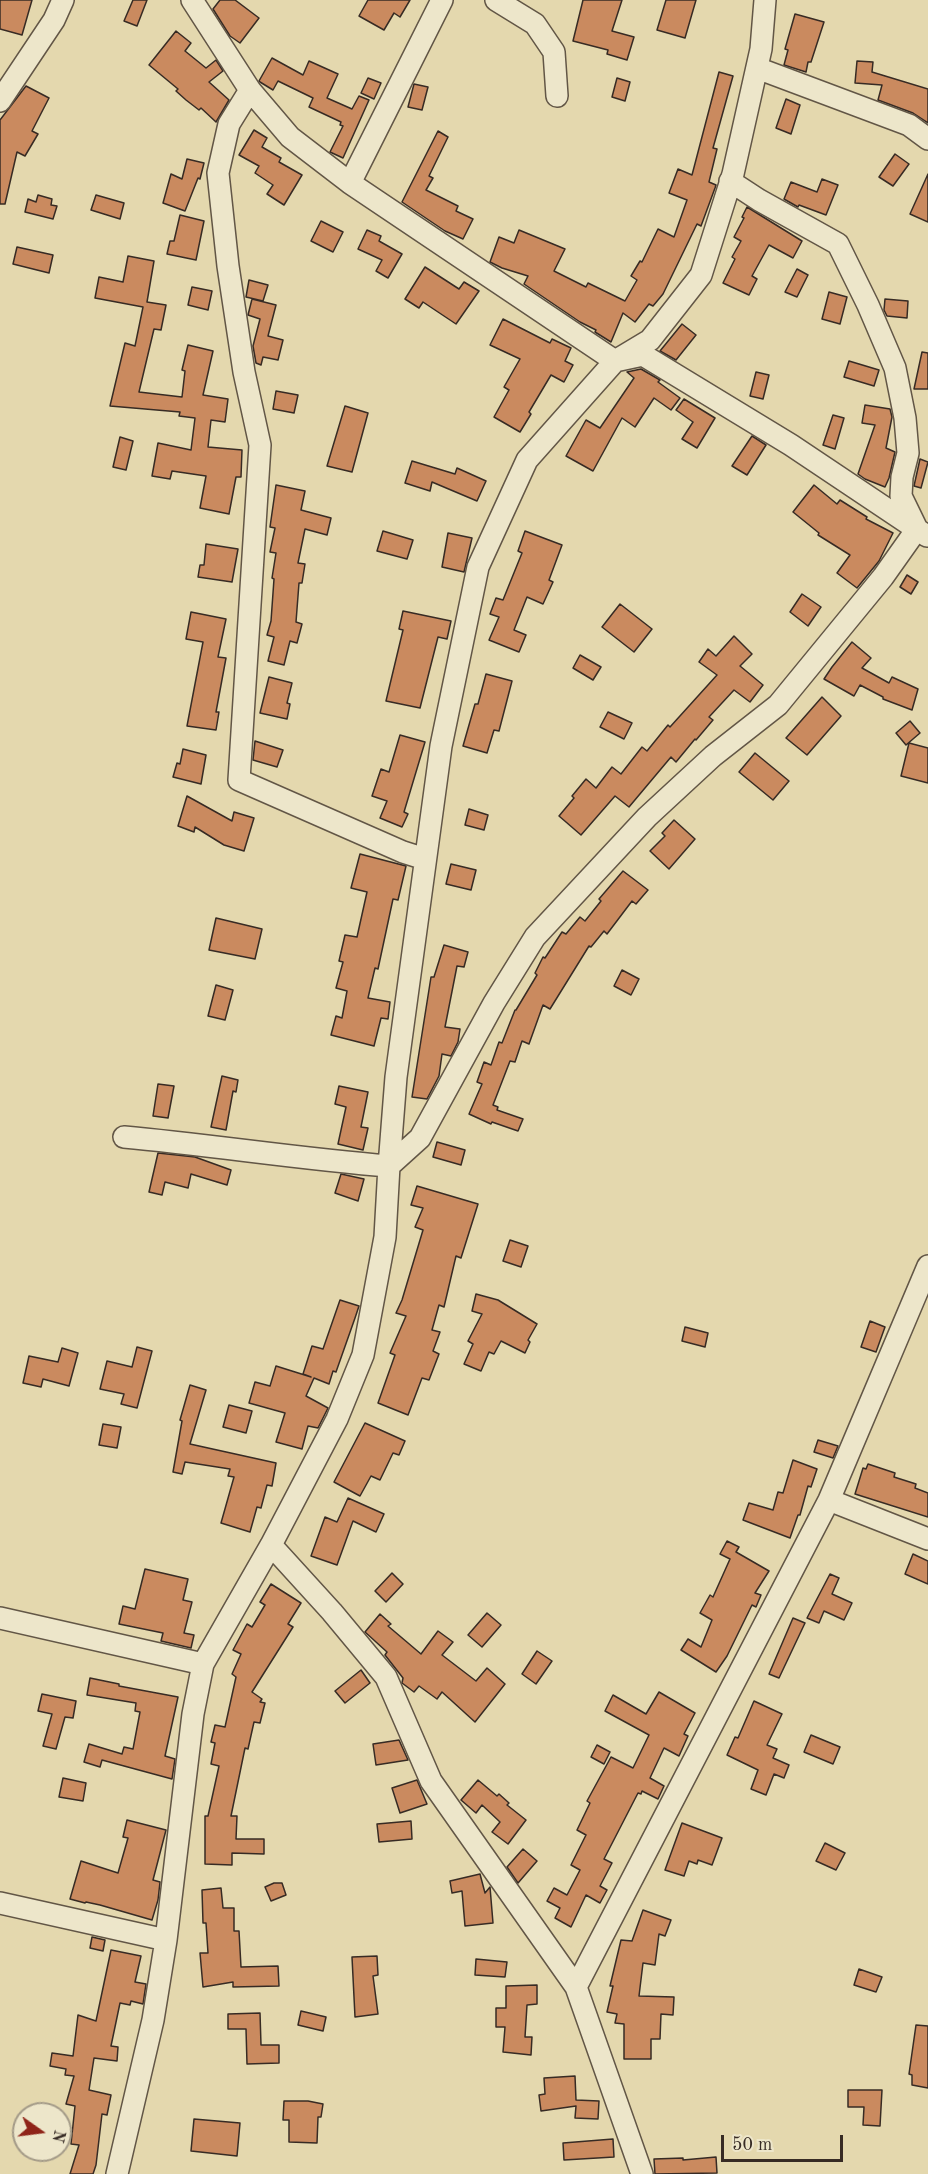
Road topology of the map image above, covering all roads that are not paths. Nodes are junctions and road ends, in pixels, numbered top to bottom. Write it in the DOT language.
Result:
graph roads {
  1 [pos="63,0"];
  2 [pos="192,0"];
  3 [pos="442,0"];
  4 [pos="496,0"];
  5 [pos="765,0"];
  6 [pos="757,68"];
  7 [pos="250,90"];
  8 [pos="557,96"];
  9 [pos="0,101"];
  10 [pos="928,139"];
  11 [pos="730,181"];
  12 [pos="350,183"];
  13 [pos="615,361"];
  14 [pos="923,533"];
  15 [pos="425,859"];
  16 [pos="124,1137"];
  17 [pos="388,1166"];
  18 [pos="928,1266"];
  19 [pos="829,1500"];
  20 [pos="928,1539"];
  21 [pos="271,1545"];
  22 [pos="0,1617"];
  23 [pos="204,1664"];
  24 [pos="0,1903"];
  25 [pos="166,1940"];
  26 [pos="576,1987"];
  27 [pos="117,2174"];
  28 [pos="642,2174"];
  1 -- 9 [label="street"];
  2 -- 7 [label="street"];
  3 -- 12 [label="street"];
  4 -- 8 [label="street"];
  5 -- 6 [label="street"];
  6 -- 10 [label="street"];
  6 -- 11 [label="street"];
  7 -- 12 [label="street"];
  7 -- 15 [label="street"];
  11 -- 13 [label="street"];
  11 -- 14 [label="street"];
  12 -- 13 [label="street"];
  13 -- 14 [label="street"];
  13 -- 15 [label="street"];
  14 -- 17 [label="street"];
  15 -- 17 [label="street"];
  16 -- 17 [label="street"];
  17 -- 21 [label="street"];
  18 -- 19 [label="street"];
  19 -- 20 [label="street"];
  19 -- 26 [label="street"];
  21 -- 23 [label="street"];
  21 -- 26 [label="street"];
  22 -- 23 [label="street"];
  23 -- 25 [label="street"];
  24 -- 25 [label="street"];
  25 -- 27 [label="street"];
  26 -- 28 [label="street"];
}
